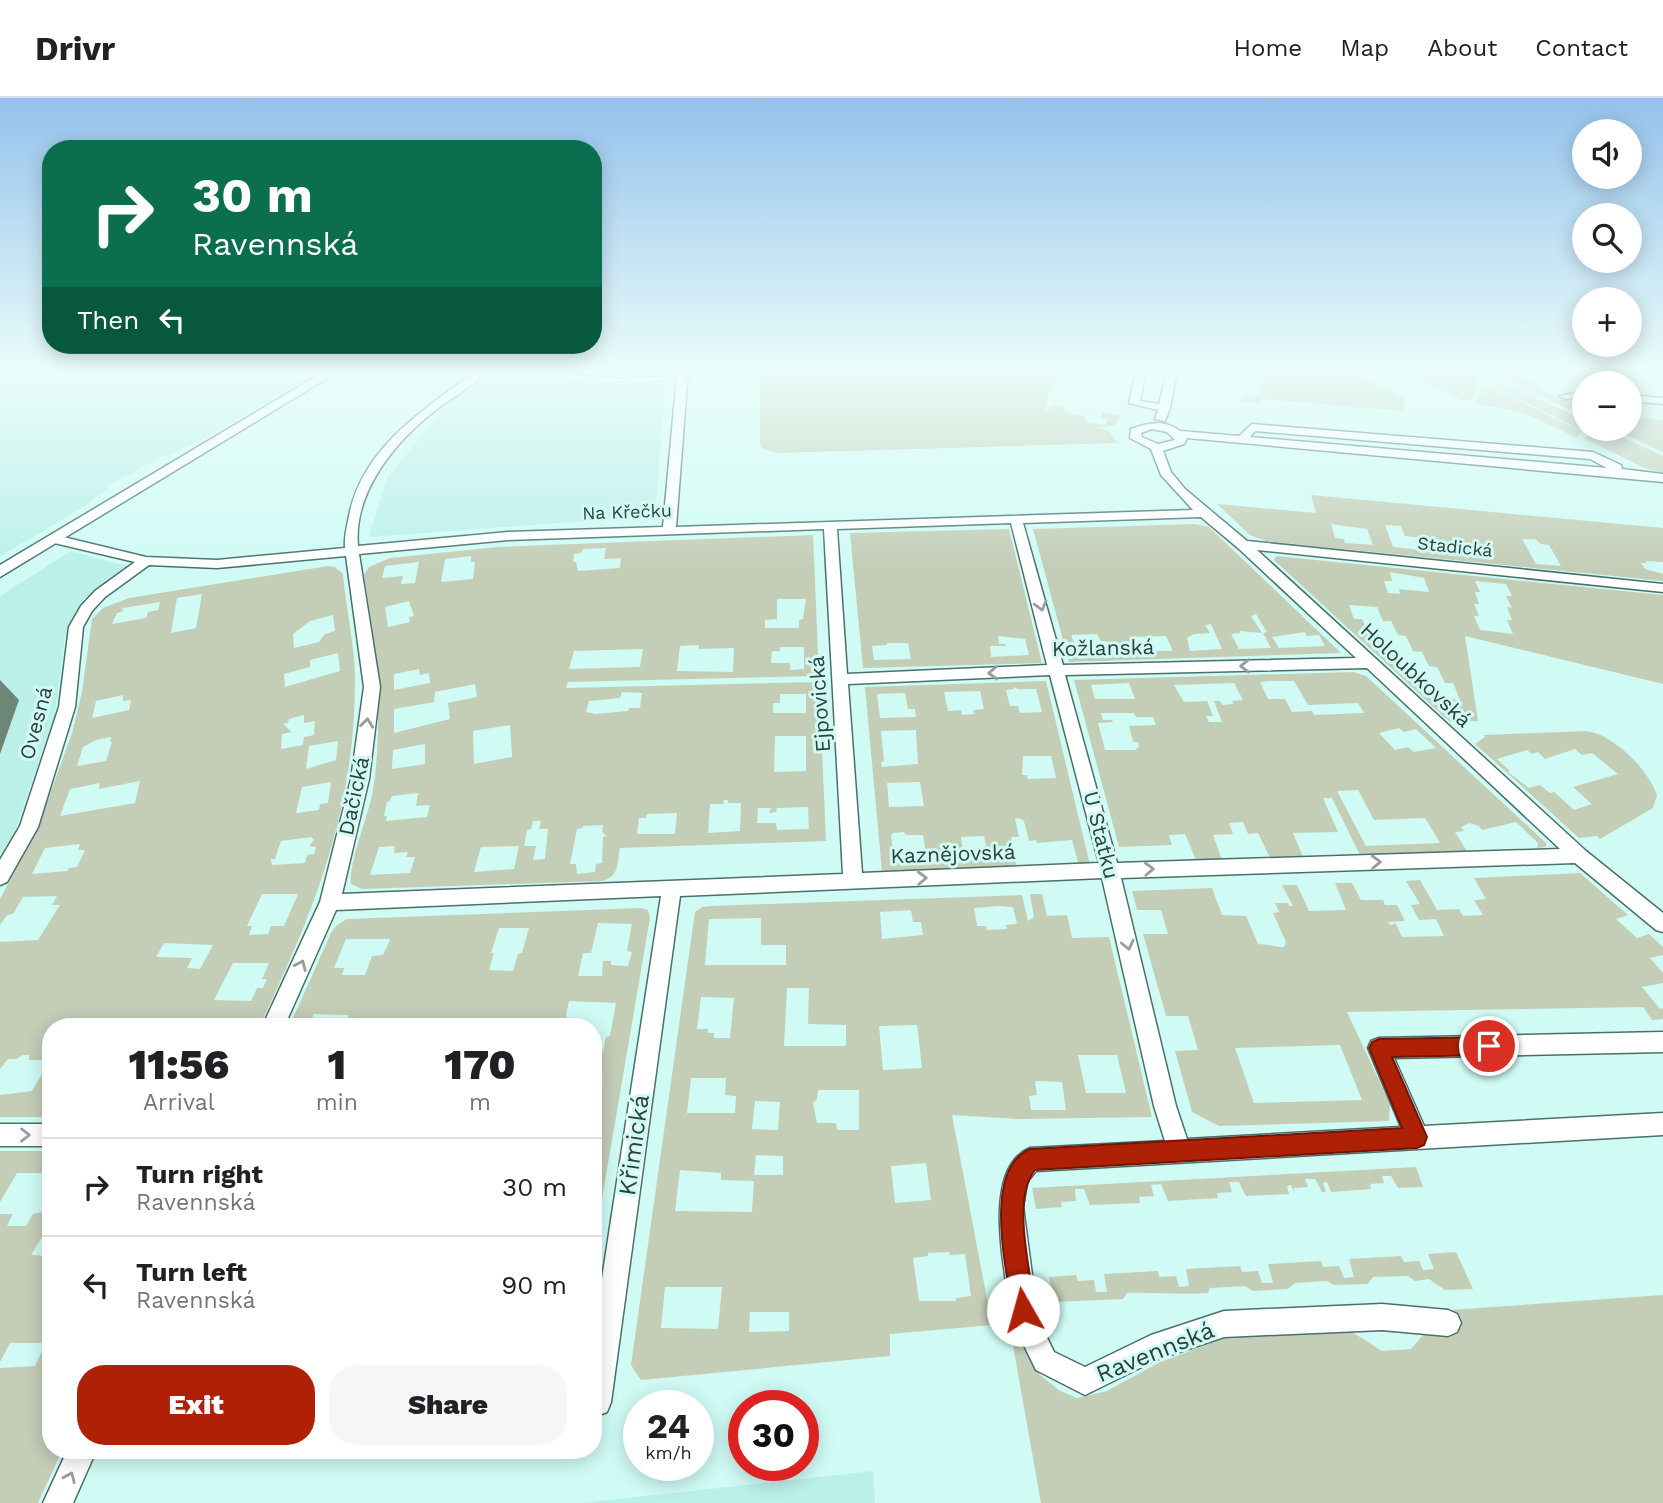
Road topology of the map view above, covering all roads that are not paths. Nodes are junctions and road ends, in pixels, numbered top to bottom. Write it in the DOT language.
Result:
graph roads {
  1 [pos="225,437"];
  2 [pos="400,437"];
  3 [pos="677,437"];
  4 [pos="1136,437"];
  5 [pos="1180,437"];
  6 [pos="1204,437"];
  7 [pos="1244,437"];
  8 [pos="1364,437"];
  9 [pos="1242,439"];
  10 [pos="1155,447"];
  11 [pos="1625,473"];
  12 [pos="1663,478"];
  13 [pos="1204,513"];
  14 [pos="1016,519"];
  15 [pos="830,524"];
  16 [pos="669,529"];
  17 [pos="55,539"];
  18 [pos="1243,545"];
  19 [pos="352,553"];
  20 [pos="146,561"];
  21 [pos="0,572"];
  22 [pos="1663,588"];
  23 [pos="1368,663"];
  24 [pos="1058,670"];
  25 [pos="840,679"];
  26 [pos="1579,856"];
  27 [pos="1110,870"];
  28 [pos="0,877"];
  29 [pos="853,881"];
  30 [pos="672,888"];
  31 [pos="330,902"];
  32 [pos="1663,924"];
  33 [pos="277,1018"];
  34 [pos="1662,1043"];
  35 [pos="1663,1124"];
  36 [pos="0,1135"];
  37 [pos="42,1135"];
  38 [pos="1417,1137"];
  39 [pos="1180,1153"];
  40 [pos="1448,1323"];
  41 [pos="602,1368"];
  42 [pos="78,1459"];
  43 [pos="58,1503"];
  1 -- 17 [label="street"];
  2 -- 19 [label="street, Dačická"];
  3 -- 16 [label="street"];
  4 -- 10 [label="street, Holoubkovská"];
  5 -- 10 [label="street"];
  6 -- 9 [label="street"];
  7 -- 9 [label="street"];
  8 -- 11 [label="street"];
  9 -- 11 [label="street"];
  10 -- 13 [label="street, Holoubkovská"];
  11 -- 12 [label="street"];
  13 -- 14 [label="street, Na Křečku"];
  13 -- 18 [label="street, Holoubkovská"];
  14 -- 15 [label="street, Na Křečku"];
  14 -- 24 [label="street, U Statku, one-way"];
  15 -- 16 [label="street, Na Křečku"];
  15 -- 25 [label="street, Ejpovická"];
  16 -- 19 [label="street, Na Křečku"];
  17 -- 20 [label="street, Na Křečku"];
  17 -- 21 [label="street"];
  18 -- 22 [label="street, Stadická"];
  18 -- 23 [label="street, Holoubkovská"];
  19 -- 20 [label="street, Na Křečku"];
  31 -- 19 [label="street, Dačická, one-way"];
  20 -- 28 [label="street, Ovesná"];
  23 -- 24 [label="street, Kožlanská, one-way"];
  23 -- 26 [label="street, Holoubkovská"];
  24 -- 25 [label="street, Kožlanská, one-way"];
  24 -- 27 [label="street, U Statku"];
  25 -- 29 [label="street, Ejpovická"];
  27 -- 26 [label="street, Kaznějovská, one-way"];
  26 -- 32 [label="street, Holoubkovská"];
  29 -- 27 [label="street, Kaznějovská, one-way"];
  27 -- 39 [label="street, U Statku, one-way"];
  29 -- 30 [label="street, Kaznějovská"];
  30 -- 31 [label="street, Kaznějovská"];
  30 -- 41 [label="street, Křimická"];
  33 -- 31 [label="street, Dačická, one-way"];
  34 -- 38 [label="street"];
  35 -- 38 [label="street, Ravennská"];
  36 -- 37 [label="street, one-way"];
  38 -- 39 [label="street, Ravennská"];
  39 -- 40 [label="street, Ravennská"];
  43 -- 42 [label="street, one-way"];
}
